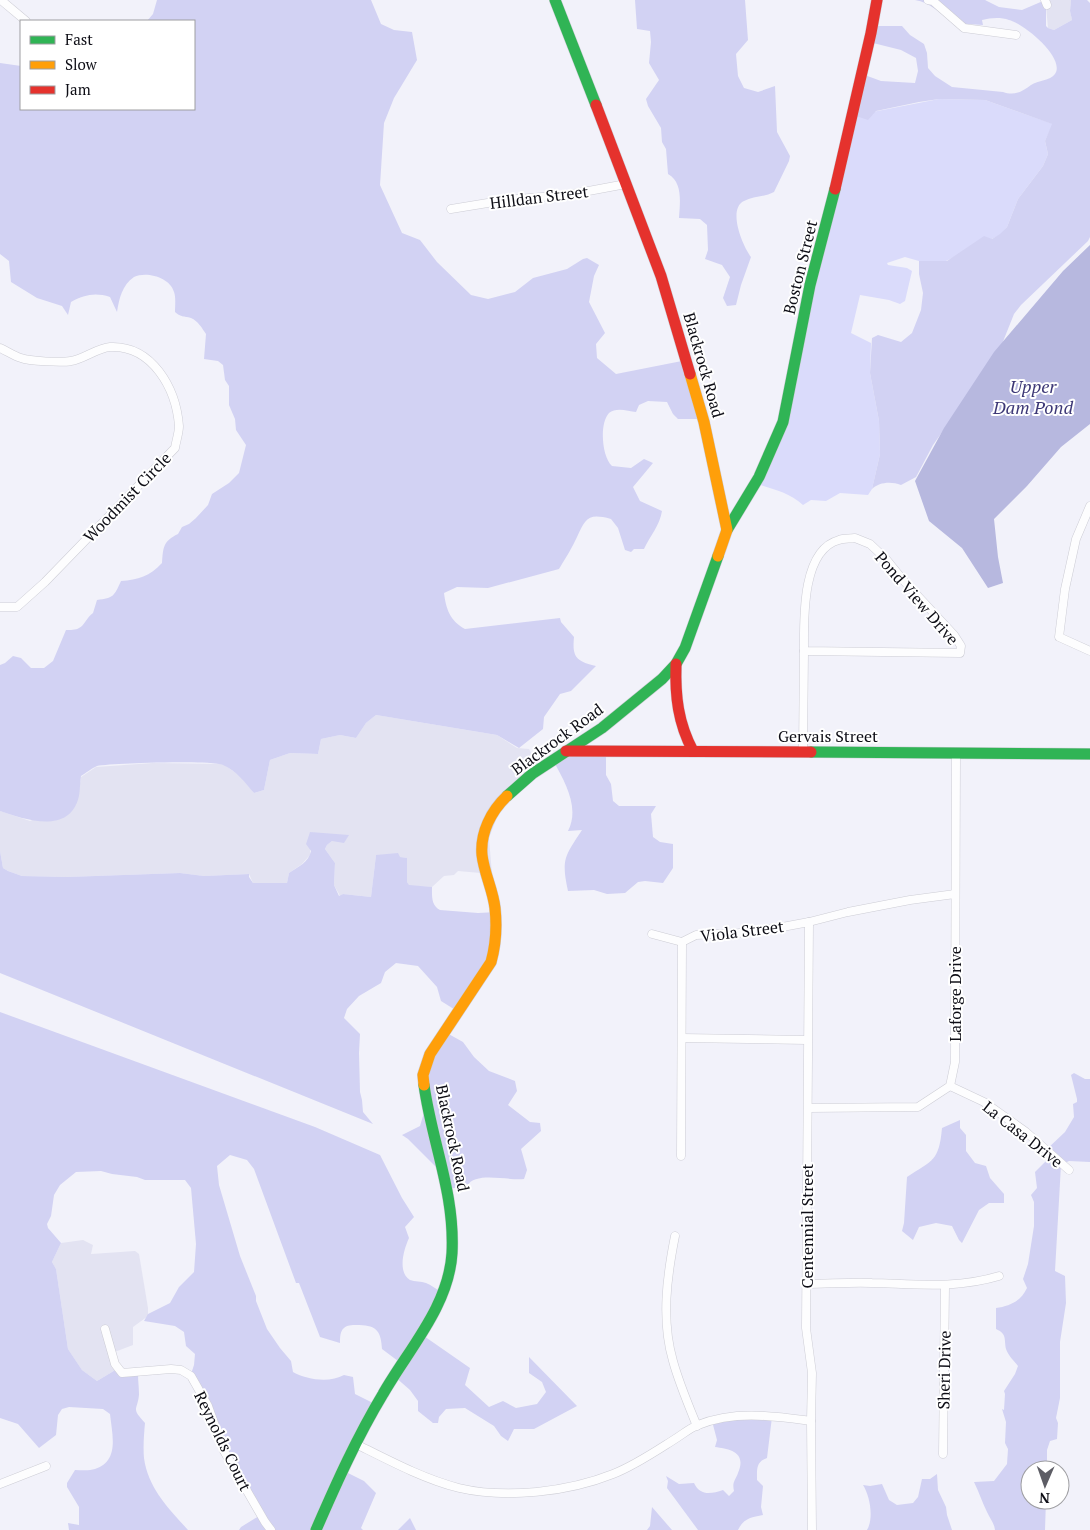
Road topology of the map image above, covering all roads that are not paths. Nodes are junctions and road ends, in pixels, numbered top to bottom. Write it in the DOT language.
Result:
graph roads {
  1 [pos="1,0"];
  2 [pos="554,0"];
  3 [pos="877,0"];
  4 [pos="928,0"];
  5 [pos="25,20"];
  6 [pos="1016,35"];
  7 [pos="626,184"];
  8 [pos="452,209"];
  9 [pos="0,348"];
  10 [pos="1090,506"];
  11 [pos="727,530"];
  12 [pos="0,607"];
  13 [pos="804,651"];
  14 [pos="1090,651"];
  15 [pos="676,664"];
  16 [pos="694,751"];
  17 [pos="566,752"];
  18 [pos="803,752"];
  19 [pos="956,754"];
  20 [pos="1090,754"];
  21 [pos="955,894"];
  22 [pos="809,922"];
  23 [pos="652,934"];
  24 [pos="682,942"];
  25 [pos="682,1038"];
  26 [pos="807,1040"];
  27 [pos="950,1086"];
  28 [pos="808,1108"];
  29 [pos="681,1156"];
  30 [pos="1069,1170"];
  31 [pos="675,1236"];
  32 [pos="999,1276"];
  33 [pos="807,1284"];
  34 [pos="945,1286"];
  35 [pos="105,1329"];
  36 [pos="811,1421"];
  37 [pos="697,1426"];
  38 [pos="358,1445"];
  39 [pos="943,1454"];
  40 [pos="46,1466"];
  41 [pos="0,1484"];
  42 [pos="271,1530"];
  43 [pos="316,1530"];
  44 [pos="812,1530"];
  1 -- 5 [label="street"];
  2 -- 7 [label="street, Blackrock Road"];
  3 -- 11 [label="street, Boston Street"];
  4 -- 6 [label="street"];
  7 -- 8 [label="street, Hilldan Street"];
  7 -- 11 [label="street, Blackrock Road"];
  9 -- 12 [label="street, Woodmist Circle"];
  10 -- 14 [label="street"];
  11 -- 15 [label="street, Blackrock Road"];
  13 -- 13 [label="street, Pond View Drive"];
  13 -- 18 [label="street, Pond View Drive"];
  15 -- 16 [label="street"];
  15 -- 17 [label="street, Blackrock Road"];
  16 -- 17 [label="street, Gervais Street"];
  16 -- 18 [label="street, Gervais Street"];
  17 -- 38 [label="street, Blackrock Road"];
  18 -- 19 [label="street, Gervais Street"];
  19 -- 20 [label="street, Gervais Street"];
  19 -- 21 [label="street, Laforge Drive"];
  21 -- 22 [label="street, Viola Street"];
  21 -- 27 [label="street, Laforge Drive"];
  22 -- 24 [label="street, Viola Street"];
  22 -- 26 [label="street, Centennial Street"];
  23 -- 24 [label="street"];
  24 -- 25 [label="street, Viola Street"];
  25 -- 26 [label="street"];
  25 -- 29 [label="street, Viola Street"];
  26 -- 28 [label="street, Centennial Street"];
  27 -- 28 [label="street"];
  27 -- 30 [label="street, La Casa Drive"];
  28 -- 33 [label="street, Centennial Street"];
  31 -- 37 [label="street"];
  32 -- 34 [label="street"];
  33 -- 34 [label="street"];
  33 -- 36 [label="street, Centennial Street"];
  34 -- 39 [label="street, Sheri Drive"];
  35 -- 42 [label="street, Reynolds Court"];
  36 -- 37 [label="street"];
  36 -- 44 [label="street, Centennial Street"];
  37 -- 38 [label="street"];
  38 -- 43 [label="street, Blackrock Road"];
  40 -- 41 [label="street"];
}
